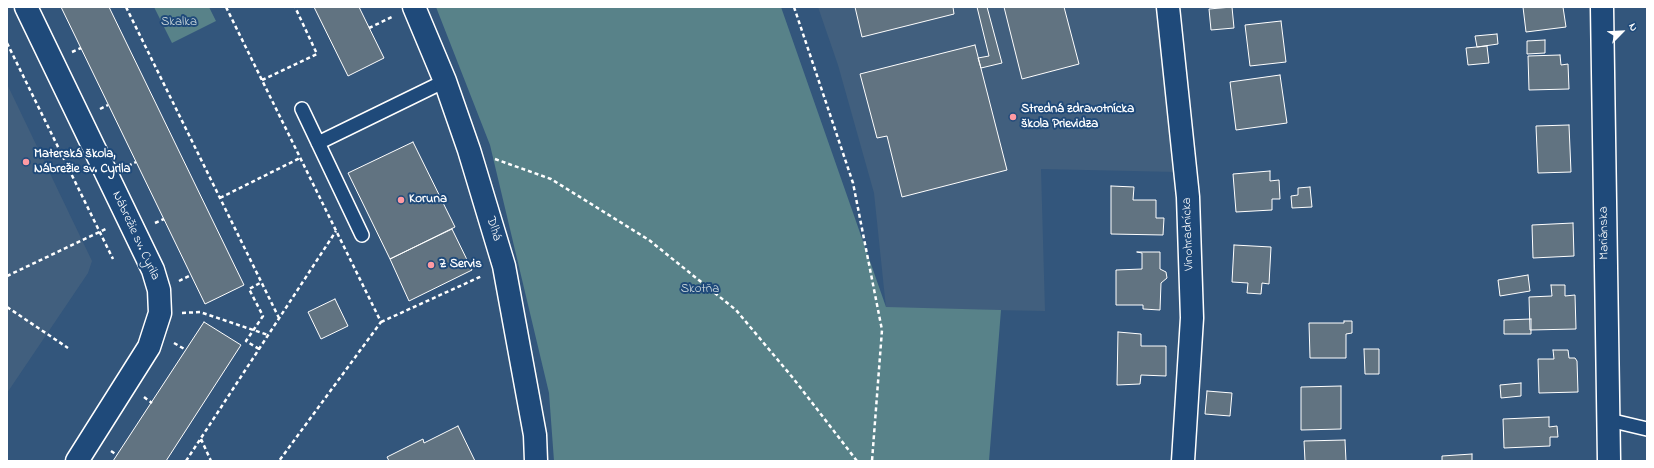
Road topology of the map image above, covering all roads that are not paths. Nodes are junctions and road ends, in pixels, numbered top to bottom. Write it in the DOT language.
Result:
graph roads {
  1 [pos="26,7"];
  2 [pos="414,7"];
  3 [pos="1168,7"];
  4 [pos="1602,7"];
  5 [pos="446,81"];
  6 [pos="302,109"];
  7 [pos="319,146"];
  8 [pos="362,235"];
  9 [pos="1609,420"];
  10 [pos="1647,429"];
  11 [pos="77,461"];
  12 [pos="536,461"];
  13 [pos="1183,461"];
  14 [pos="1609,461"];
  1 -- 11 [label="street, Nábrežie sv. Cyrila"];
  2 -- 5 [label="street, Dlhá"];
  3 -- 13 [label="street, Vinohradnícka"];
  4 -- 9 [label="street, Mariánska"];
  5 -- 7 [label="lane"];
  5 -- 12 [label="street, Dlhá"];
  6 -- 7 [label="lane"];
  7 -- 8 [label="lane"];
  9 -- 10 [label="lane"];
  9 -- 14 [label="street, Mariánska"];
}
